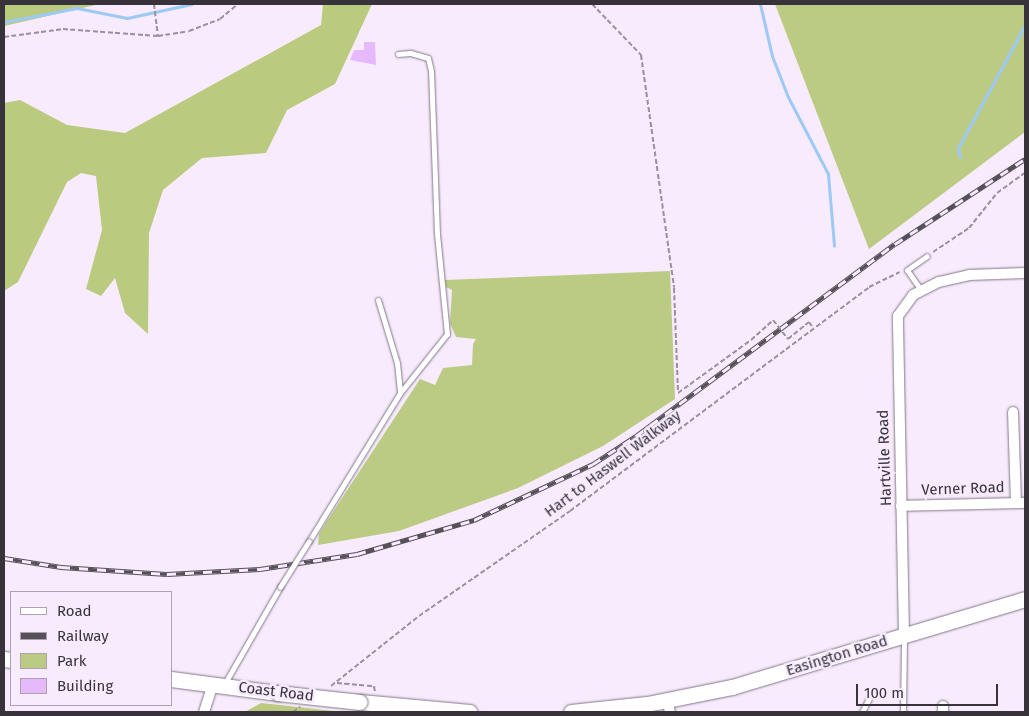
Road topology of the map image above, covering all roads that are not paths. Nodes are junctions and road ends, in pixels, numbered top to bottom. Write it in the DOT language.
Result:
graph roads {
  1 [pos="398,54"];
  2 [pos="927,256"];
  3 [pos="1025,273"];
  4 [pos="921,290"];
  5 [pos="378,300"];
  6 [pos="400,393"];
  7 [pos="1014,412"];
  8 [pos="1021,503"];
  9 [pos="901,506"];
  10 [pos="1025,598"];
  11 [pos="904,636"];
  12 [pos="172,679"];
  13 [pos="218,685"];
  14 [pos="869,698"];
  15 [pos="669,706"];
  16 [pos="204,712"];
  17 [pos="470,712"];
  18 [pos="571,712"];
  19 [pos="862,712"];
  20 [pos="903,712"];
  1 -- 6 [label="lane"];
  2 -- 4 [label="lane"];
  3 -- 4 [label="street"];
  4 -- 9 [label="street, Hartville Road"];
  5 -- 6 [label="lane"];
  6 -- 13 [label="lane, bridge"];
  7 -- 8 [label="street"];
  8 -- 9 [label="street, Verner Road"];
  9 -- 11 [label="street, Hartville Road"];
  10 -- 11 [label="main road, Easington Road"];
  11 -- 15 [label="main road, Easington Road"];
  11 -- 20 [label="lane"];
  12 -- 13 [label="main road, Coast Road"];
  13 -- 16 [label="street"];
  13 -- 17 [label="main road, Coast Road, bridge"];
  14 -- 19 [label="lane"];
  15 -- 18 [label="main road, Easington Road"];
}
